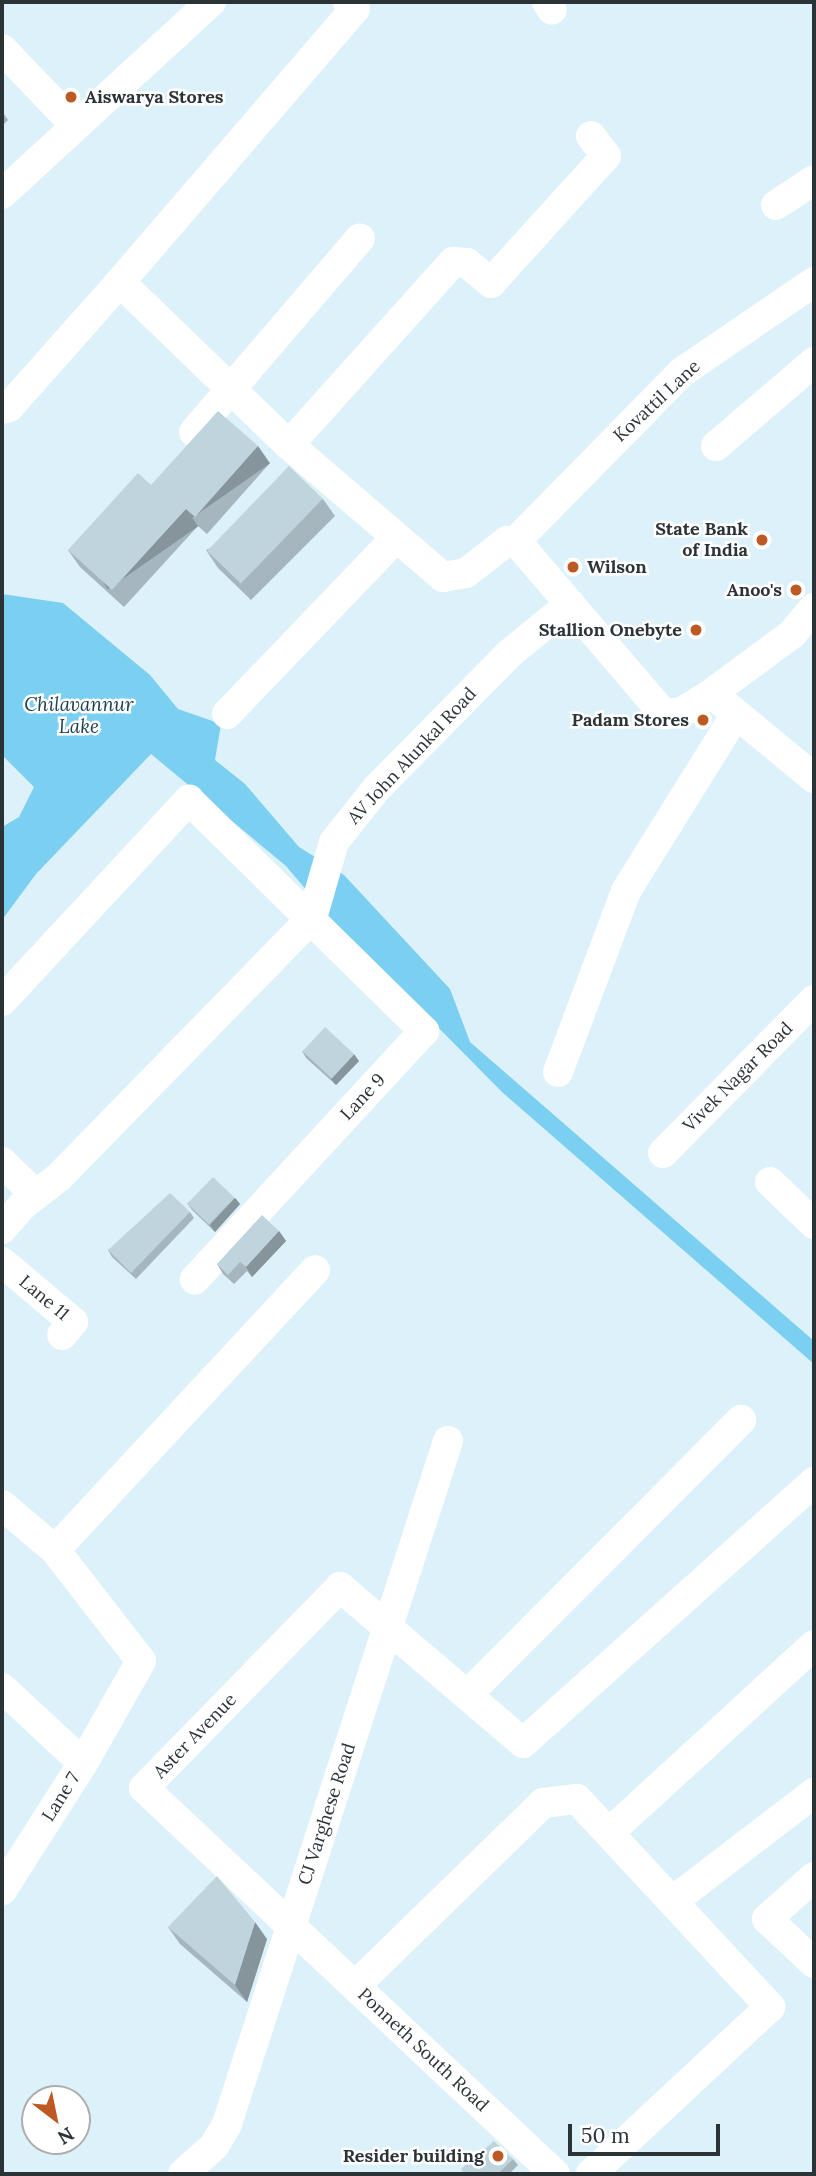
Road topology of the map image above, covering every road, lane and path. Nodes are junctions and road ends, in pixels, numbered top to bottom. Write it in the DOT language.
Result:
graph roads {
  1 [pos="211,2"];
  2 [pos="348,2"];
  3 [pos="2,49"];
  4 [pos="74,124"];
  5 [pos="590,136"];
  6 [pos="814,180"];
  7 [pos="2,194"];
  8 [pos="776,205"];
  9 [pos="360,238"];
  10 [pos="120,282"];
  11 [pos="814,282"];
  12 [pos="814,362"];
  13 [pos="234,391"];
  14 [pos="2,409"];
  15 [pos="194,432"];
  16 [pos="289,445"];
  17 [pos="716,446"];
  18 [pos="396,538"];
  19 [pos="516,541"];
  20 [pos="570,604"];
  21 [pos="814,608"];
  22 [pos="712,693"];
  23 [pos="227,714"];
  24 [pos="736,714"];
  25 [pos="814,778"];
  26 [pos="312,918"];
  27 [pos="814,1000"];
  28 [pos="2,1001"];
  29 [pos="558,1072"];
  30 [pos="663,1153"];
  31 [pos="2,1162"];
  32 [pos="770,1182"];
  33 [pos="36,1195"];
  34 [pos="814,1224"];
  35 [pos="2,1229"];
  36 [pos="2,1262"];
  37 [pos="315,1270"];
  38 [pos="195,1279"];
  39 [pos="62,1335"];
  40 [pos="741,1420"];
  41 [pos="448,1441"];
  42 [pos="814,1482"];
  43 [pos="2,1504"];
  44 [pos="55,1550"];
  45 [pos="82,1574"];
  46 [pos="388,1629"];
  47 [pos="814,1645"];
  48 [pos="2,1688"];
  49 [pos="468,1694"];
  50 [pos="83,1763"];
  51 [pos="814,1793"];
  52 [pos="611,1831"];
  53 [pos="814,1877"];
  54 [pos="2,1890"];
  55 [pos="673,1901"];
  56 [pos="290,1926"];
  57 [pos="814,1963"];
  58 [pos="355,1986"];
  59 [pos="183,2174"];
  60 [pos="555,2174"];
  61 [pos="591,2174"];
  1 -- 4 [label="street"];
  2 -- 10 [label="street"];
  3 -- 4 [label="street"];
  4 -- 7 [label="street"];
  5 -- 16 [label="street"];
  6 -- 8 [label="street"];
  9 -- 13 [label="street"];
  10 -- 13 [label="street"];
  10 -- 14 [label="street"];
  11 -- 19 [label="street, Kovattil Lane"];
  12 -- 17 [label="street"];
  13 -- 15 [label="street"];
  13 -- 16 [label="street"];
  16 -- 18 [label="street"];
  18 -- 19 [label="street, Kovattil Lane"];
  18 -- 23 [label="street"];
  19 -- 20 [label="street"];
  20 -- 22 [label="street"];
  20 -- 26 [label="street, AV John Alunkal Road"];
  21 -- 22 [label="street"];
  22 -- 24 [label="street"];
  24 -- 25 [label="street"];
  24 -- 29 [label="street"];
  26 -- 28 [label="street"];
  26 -- 33 [label="street, AV John Alunkal Road"];
  26 -- 38 [label="street, Lane 9"];
  27 -- 30 [label="street, Vivek Nagar Road"];
  31 -- 33 [label="street"];
  32 -- 34 [label="street"];
  33 -- 35 [label="street, AV John Alunkal Road"];
  36 -- 39 [label="street, Lane 11"];
  37 -- 44 [label="street"];
  40 -- 49 [label="street"];
  41 -- 46 [label="street, CJ Varghese Road"];
  42 -- 49 [label="street"];
  43 -- 44 [label="street"];
  44 -- 45 [label="street"];
  44 -- 50 [label="street"];
  46 -- 49 [label="street"];
  46 -- 56 [label="street, CJ Varghese Road"];
  46 -- 56 [label="street, Aster Avenue"];
  47 -- 52 [label="street"];
  48 -- 50 [label="street, Lane 7"];
  50 -- 54 [label="street, Lane 7"];
  51 -- 55 [label="street"];
  52 -- 55 [label="street"];
  52 -- 58 [label="street"];
  53 -- 57 [label="street"];
  55 -- 61 [label="street"];
  56 -- 58 [label="street, Ponneth South Road"];
  56 -- 59 [label="street, CJ Varghese Road"];
  58 -- 60 [label="street, Ponneth South Road"];
}
